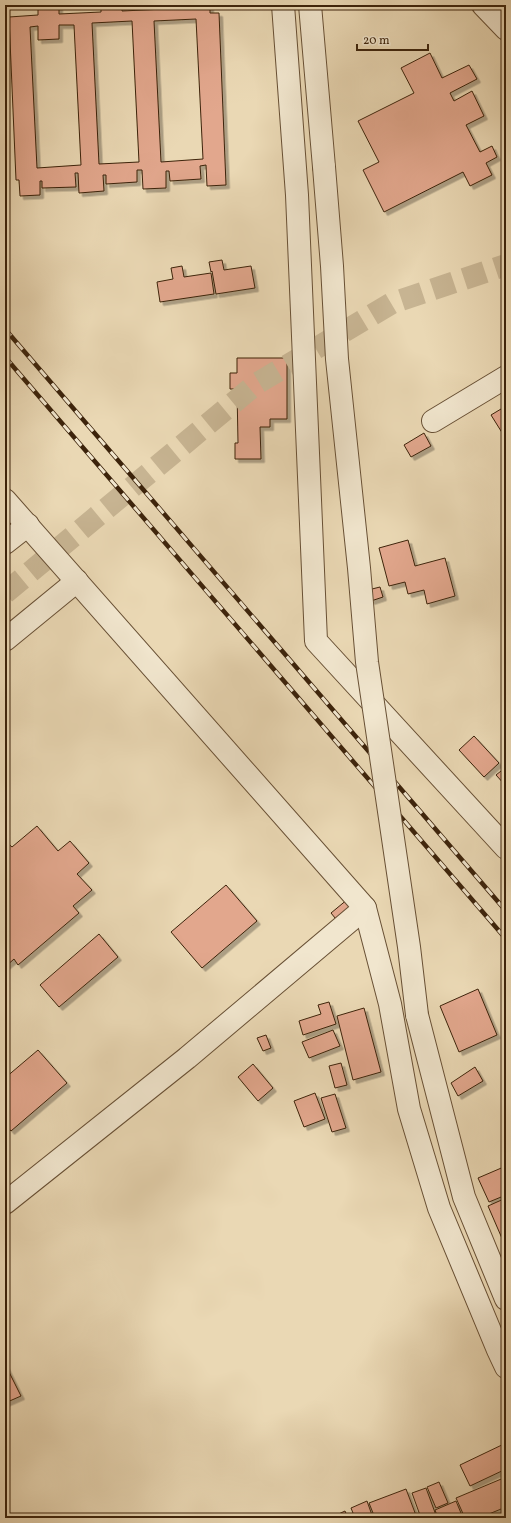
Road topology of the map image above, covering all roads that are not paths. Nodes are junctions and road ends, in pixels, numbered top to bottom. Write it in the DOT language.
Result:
graph roads {
  1 [pos="283,5"];
  2 [pos="310,5"];
  3 [pos="483,5"];
  4 [pos="506,29"];
  5 [pos="506,377"];
  6 [pos="432,421"];
  7 [pos="5,500"];
  8 [pos="28,525"];
  9 [pos="5,543"];
  10 [pos="77,581"];
  11 [pos="5,640"];
  12 [pos="506,848"];
  13 [pos="365,908"];
  14 [pos="5,1203"];
  15 [pos="506,1299"];
  16 [pos="506,1367"];
  1 -- 12 [label="street"];
  2 -- 15 [label="street, bridge"];
  3 -- 4 [label="street"];
  5 -- 6 [label="street"];
  7 -- 8 [label="street"];
  8 -- 9 [label="street"];
  8 -- 10 [label="street"];
  10 -- 11 [label="street"];
  10 -- 13 [label="street"];
  13 -- 14 [label="street"];
  13 -- 16 [label="street"];
}
